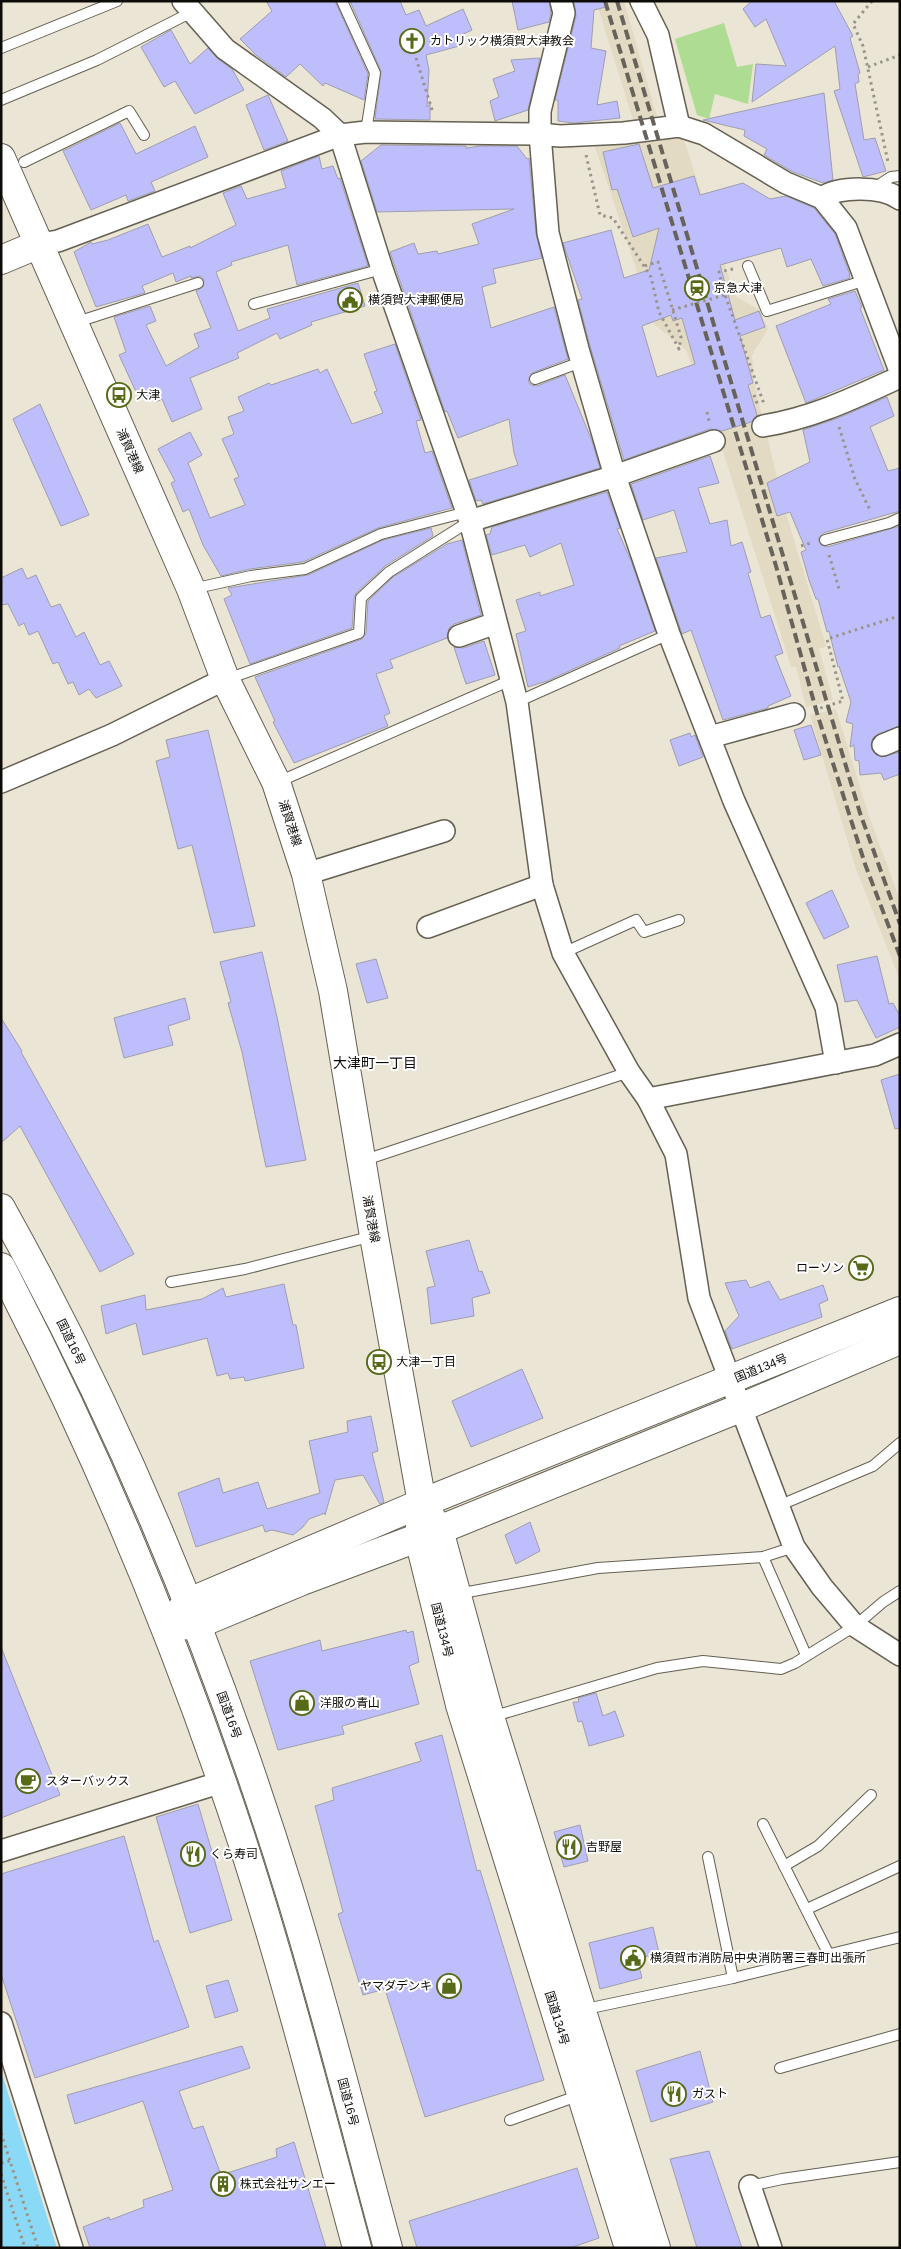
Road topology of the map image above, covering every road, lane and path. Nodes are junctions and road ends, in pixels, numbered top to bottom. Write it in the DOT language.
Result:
graph roads {
  1 [pos="117,1"];
  2 [pos="342,1"];
  3 [pos="561,1"];
  4 [pos="641,1"];
  5 [pos="872,1"];
  6 [pos="188,6"];
  7 [pos="1,48"];
  8 [pos="900,55"];
  9 [pos="416,58"];
  10 [pos="868,67"];
  11 [pos="1,100"];
  12 [pos="679,126"];
  13 [pos="366,132"];
  14 [pos="439,133"];
  15 [pos="540,134"];
  16 [pos="144,135"];
  17 [pos="340,135"];
  18 [pos="582,135"];
  19 [pos="13,160"];
  20 [pos="895,176"];
  21 [pos="873,189"];
  22 [pos="822,198"];
  23 [pos="900,199"];
  24 [pos="39,244"];
  25 [pos="1,260"];
  26 [pos="644,266"];
  27 [pos="748,266"];
  28 [pos="382,269"];
  29 [pos="719,272"];
  30 [pos="866,280"];
  31 [pos="198,283"];
  32 [pos="724,295"];
  33 [pos="254,304"];
  34 [pos="672,310"];
  35 [pos="73,323"];
  36 [pos="581,362"];
  37 [pos="900,370"];
  38 [pos="900,377"];
  39 [pos="535,378"];
  40 [pos="833,407"];
  41 [pos="767,425"];
  42 [pos="714,441"];
  43 [pos="615,476"];
  44 [pos="468,516"];
  45 [pos="900,518"];
  46 [pos="878,526"];
  47 [pos="825,540"];
  48 [pos="801,546"];
  49 [pos="191,589"];
  50 [pos="840,592"];
  51 [pos="896,617"];
  52 [pos="496,623"];
  53 [pos="669,634"];
  54 [pos="459,636"];
  55 [pos="225,679"];
  56 [pos="511,680"];
  57 [pos="517,702"];
  58 [pos="794,714"];
  59 [pos="710,737"];
  60 [pos="1,782"];
  61 [pos="276,782"];
  62 [pos="444,831"];
  63 [pos="306,874"];
  64 [pos="542,885"];
  65 [pos="679,920"];
  66 [pos="428,927"];
  67 [pos="563,953"];
  68 [pos="900,1044"];
  69 [pos="836,1063"];
  70 [pos="629,1072"];
  71 [pos="648,1099"];
  72 [pos="361,1162"];
  73 [pos="1,1208"];
  74 [pos="374,1236"];
  75 [pos="1,1267"];
  76 [pos="171,1282"];
  77 [pos="900,1311"];
  78 [pos="900,1340"];
  79 [pos="731,1380"];
  80 [pos="740,1408"];
  81 [pos="900,1443"];
  82 [pos="422,1503"];
  83 [pos="778,1506"];
  84 [pos="429,1534"];
  85 [pos="794,1547"];
  86 [pos="763,1557"];
  87 [pos="900,1591"];
  88 [pos="456,1594"];
  89 [pos="192,1614"];
  90 [pos="166,1626"];
  91 [pos="855,1626"];
  92 [pos="806,1655"];
  93 [pos="900,1655"];
  94 [pos="490,1717"];
  95 [pos="222,1782"];
  96 [pos="871,1795"];
  97 [pos="763,1824"];
  98 [pos="1,1851"];
  99 [pos="708,1857"];
  100 [pos="784,1866"];
  101 [pos="900,1866"];
  102 [pos="806,1909"];
  103 [pos="900,1937"];
  104 [pos="828,1953"];
  105 [pos="732,1978"];
  106 [pos="580,2010"];
  107 [pos="1,2023"];
  108 [pos="900,2034"];
  109 [pos="780,2068"];
  110 [pos="593,2090"];
  111 [pos="510,2120"];
  112 [pos="1,2133"];
  113 [pos="10,2161"];
  114 [pos="900,2162"];
  115 [pos="1,2163"];
  116 [pos="1,2174"];
  117 [pos="750,2186"];
  118 [pos="25,2248"];
  119 [pos="38,2248"];
  120 [pos="72,2248"];
  121 [pos="357,2248"];
  122 [pos="388,2248"];
  123 [pos="629,2248"];
  124 [pos="656,2248"];
  125 [pos="771,2248"];
  1 -- 7 [label="lane"];
  2 -- 13 [label="lane"];
  3 -- 15 [label="street"];
  4 -- 12 [label="street"];
  5 -- 10 [label="path"];
  6 -- 11 [label="lane"];
  6 -- 17 [label="street"];
  8 -- 10 [label="path"];
  9 -- 14 [label="path"];
  10 -- 20 [label="path"];
  12 -- 18 [label="street"];
  12 -- 22 [label="street"];
  13 -- 14 [label="street"];
  13 -- 17 [label="street"];
  14 -- 15 [label="street"];
  15 -- 18 [label="street"];
  15 -- 36 [label="street"];
  16 -- 19 [label="lane"];
  17 -- 24 [label="street"];
  17 -- 28 [label="street"];
  18 -- 26 [label="path"];
  19 -- 24 [label="main road, 浦賀港線"];
  20 -- 21 [label="lane"];
  21 -- 22 [label="street"];
  21 -- 23 [label="street"];
  22 -- 30 [label="street"];
  24 -- 25 [label="main road"];
  24 -- 35 [label="main road, 浦賀港線"];
  26 -- 34 [label="path"];
  26 -- 34 [label="path"];
  27 -- 30 [label="lane"];
  28 -- 33 [label="lane"];
  28 -- 44 [label="street"];
  29 -- 32 [label="path"];
  30 -- 37 [label="street"];
  31 -- 35 [label="lane"];
  32 -- 34 [label="path, bridge"];
  32 -- 41 [label="path"];
  35 -- 49 [label="main road, 浦賀港線"];
  36 -- 39 [label="lane"];
  36 -- 43 [label="street"];
  38 -- 40 [label="street"];
  40 -- 41 [label="street"];
  40 -- 46 [label="path"];
  42 -- 43 [label="street"];
  43 -- 44 [label="street"];
  43 -- 53 [label="street"];
  44 -- 49 [label="lane"];
  44 -- 52 [label="street"];
  44 -- 55 [label="lane"];
  45 -- 46 [label="lane"];
  46 -- 47 [label="lane"];
  47 -- 48 [label="path"];
  47 -- 50 [label="path"];
  49 -- 55 [label="main road, 浦賀港線"];
  51 -- 58 [label="path"];
  52 -- 54 [label="street"];
  52 -- 56 [label="street"];
  53 -- 57 [label="lane"];
  53 -- 59 [label="street"];
  55 -- 60 [label="street"];
  55 -- 61 [label="main road, 浦賀港線"];
  56 -- 57 [label="street"];
  56 -- 61 [label="lane"];
  57 -- 64 [label="street"];
  58 -- 59 [label="street"];
  59 -- 69 [label="street"];
  61 -- 63 [label="main road, 浦賀港線"];
  62 -- 63 [label="street"];
  63 -- 72 [label="main road, 浦賀港線"];
  64 -- 66 [label="street"];
  64 -- 67 [label="street"];
  65 -- 67 [label="lane"];
  67 -- 70 [label="street"];
  68 -- 69 [label="street"];
  69 -- 71 [label="street"];
  70 -- 71 [label="street"];
  70 -- 72 [label="lane"];
  71 -- 79 [label="street"];
  72 -- 74 [label="main road, 浦賀港線"];
  73 -- 89 [label="main road, 国道16号"];
  74 -- 76 [label="lane"];
  74 -- 82 [label="main road, 浦賀港線"];
  75 -- 90 [label="main road"];
  77 -- 79 [label="main road, 国道134号"];
  78 -- 80 [label="main road"];
  79 -- 80 [label="street"];
  79 -- 82 [label="main road, 国道134号"];
  80 -- 83 [label="street"];
  80 -- 84 [label="main road"];
  81 -- 83 [label="lane"];
  82 -- 84 [label="main road, 国道134号"];
  82 -- 89 [label="main road"];
  83 -- 85 [label="street"];
  84 -- 88 [label="main road, 国道134号"];
  84 -- 89 [label="main road"];
  84 -- 110 [label="main road, 国道134号"];
  85 -- 86 [label="lane"];
  85 -- 91 [label="street"];
  86 -- 88 [label="lane"];
  86 -- 92 [label="lane"];
  87 -- 91 [label="lane"];
  88 -- 94 [label="main road, 国道134号"];
  89 -- 90 [label="main road"];
  89 -- 122 [label="main road, 国道16号"];
  90 -- 95 [label="main road"];
  91 -- 92 [label="lane"];
  91 -- 93 [label="street"];
  92 -- 94 [label="lane"];
  94 -- 106 [label="main road, 国道134号"];
  95 -- 98 [label="street"];
  95 -- 121 [label="main road"];
  96 -- 100 [label="lane"];
  97 -- 100 [label="lane"];
  99 -- 105 [label="lane"];
  100 -- 102 [label="lane"];
  101 -- 102 [label="lane"];
  102 -- 104 [label="lane"];
  103 -- 104 [label="lane"];
  104 -- 105 [label="lane"];
  105 -- 106 [label="lane"];
  106 -- 110 [label="main road, 国道134号"];
  107 -- 120 [label="street"];
  108 -- 109 [label="lane"];
  110 -- 111 [label="lane"];
  110 -- 123 [label="main road, 国道134号"];
  110 -- 124 [label="main road, 国道134号"];
  112 -- 113 [label="path"];
  113 -- 115 [label="path"];
  113 -- 119 [label="path"];
  114 -- 117 [label="lane"];
  116 -- 118 [label="path"];
  117 -- 125 [label="street"];
}
